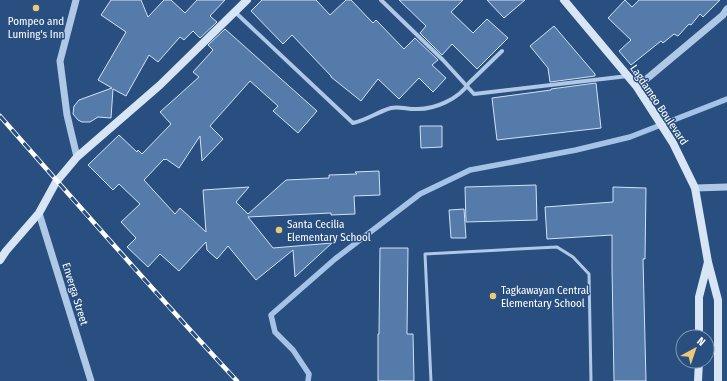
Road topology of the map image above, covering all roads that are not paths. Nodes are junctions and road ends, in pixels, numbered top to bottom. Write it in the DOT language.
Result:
graph roads {
  1 [pos="76,0"];
  2 [pos="247,0"];
  3 [pos="564,0"];
  4 [pos="383,1"];
  5 [pos="727,10"];
  6 [pos="235,12"];
  7 [pos="502,51"];
  8 [pos="628,76"];
  9 [pos="467,87"];
  10 [pos="637,87"];
  11 [pos="77,157"];
  12 [pos="727,187"];
  13 [pos="695,188"];
  14 [pos="39,213"];
  15 [pos="0,260"];
  16 [pos="708,262"];
  17 [pos="699,329"];
  18 [pos="698,369"];
  19 [pos="91,381"];
  20 [pos="431,381"];
  21 [pos="591,381"];
  22 [pos="698,381"];
  23 [pos="718,381"];
  1 -- 11 [label="street"];
  2 -- 6 [label="main road"];
  3 -- 8 [label="main road, Lagdameo Boulevard"];
  4 -- 9 [label="street"];
  5 -- 10 [label="street"];
  6 -- 9 [label="street"];
  6 -- 11 [label="main road"];
  7 -- 9 [label="street"];
  8 -- 9 [label="street"];
  8 -- 10 [label="main road, Lagdameo Boulevard"];
  10 -- 13 [label="main road, Lagdameo Boulevard"];
  11 -- 14 [label="main road"];
  12 -- 13 [label="street"];
  13 -- 16 [label="main road, Lagdameo Boulevard"];
  14 -- 15 [label="main road"];
  14 -- 19 [label="street, Enverga Street"];
  16 -- 17 [label="main road, Lagdameo Boulevard"];
  16 -- 23 [label="main road, Lagdameo Boulevard"];
  18 -- 22 [label="main road"];
  20 -- 21 [label="lane"];
}
